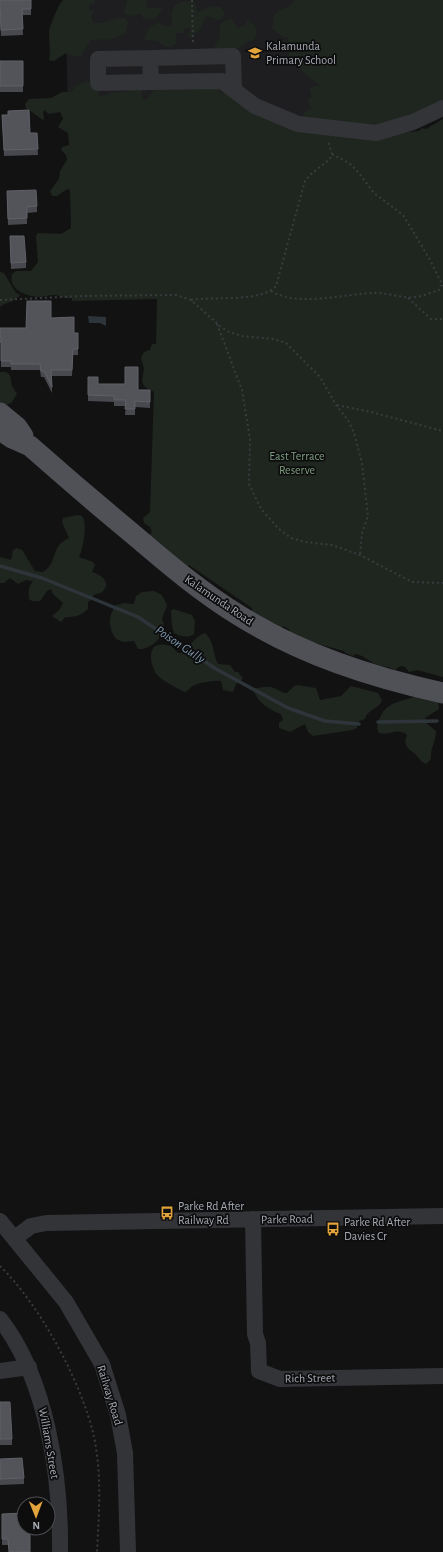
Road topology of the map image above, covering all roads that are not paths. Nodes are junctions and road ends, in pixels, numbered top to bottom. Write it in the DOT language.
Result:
graph roads {
  1 [pos="150,58"];
  2 [pos="151,82"];
  3 [pos="234,90"];
  4 [pos="443,108"];
  5 [pos="0,413"];
  6 [pos="0,430"];
  7 [pos="30,446"];
  8 [pos="443,693"];
  9 [pos="443,1216"];
  10 [pos="253,1219"];
  11 [pos="0,1221"];
  12 [pos="15,1238"];
  13 [pos="0,1319"];
  14 [pos="29,1368"];
  15 [pos="0,1371"];
  16 [pos="443,1376"];
  17 [pos="60,1552"];
  18 [pos="128,1552"];
  1 -- 2 [label="street"];
  1 -- 2 [label="street"];
  1 -- 3 [label="street"];
  2 -- 3 [label="street"];
  3 -- 4 [label="street"];
  5 -- 7 [label="main road, Kalamunda Road"];
  6 -- 7 [label="main road, Kalamunda Road"];
  7 -- 8 [label="main road, Kalamunda Road"];
  9 -- 10 [label="street, Parke Road"];
  10 -- 12 [label="street, Parke Road"];
  10 -- 16 [label="street, Rich Street"];
  11 -- 12 [label="street, Railway Road"];
  12 -- 18 [label="street, Railway Road"];
  13 -- 14 [label="street, Williams Street"];
  14 -- 15 [label="street"];
  14 -- 17 [label="street, Williams Street"];
}
